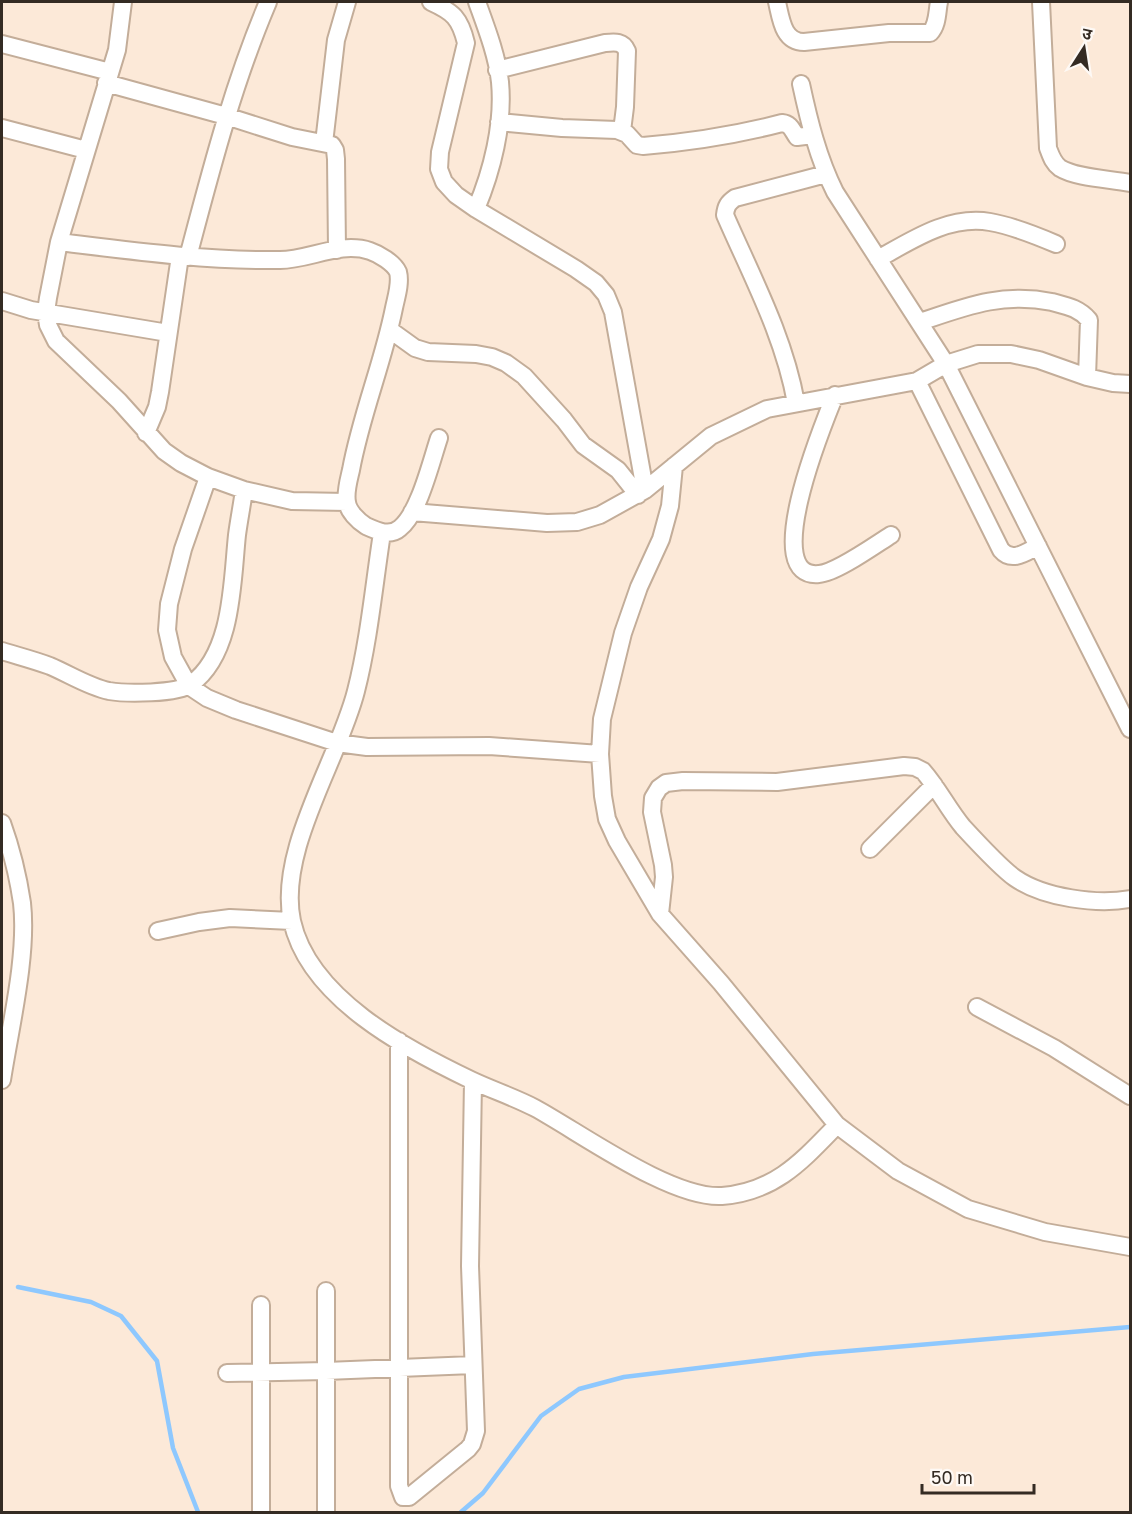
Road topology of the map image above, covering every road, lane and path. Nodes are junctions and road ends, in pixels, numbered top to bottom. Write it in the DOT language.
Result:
graph roads {
  1 [pos="123,2"];
  2 [pos="268,2"];
  3 [pos="347,2"];
  4 [pos="431,2"];
  5 [pos="777,2"];
  6 [pos="939,2"];
  7 [pos="1041,2"];
  8 [pos="472,10"];
  9 [pos="2,44"];
  10 [pos="497,70"];
  11 [pos="108,77"];
  12 [pos="801,84"];
  13 [pos="226,116"];
  14 [pos="499,122"];
  15 [pos="2,128"];
  16 [pos="622,131"];
  17 [pos="813,135"];
  18 [pos="324,143"];
  19 [pos="86,150"];
  20 [pos="826,174"];
  21 [pos="1131,183"];
  22 [pos="479,201"];
  23 [pos="59,242"];
  24 [pos="1056,244"];
  25 [pos="337,250"];
  26 [pos="184,256"];
  27 [pos="878,259"];
  28 [pos="2,301"];
  29 [pos="46,312"];
  30 [pos="920,322"];
  31 [pos="390,330"];
  32 [pos="168,333"];
  33 [pos="946,364"];
  34 [pos="1087,377"];
  35 [pos="917,381"];
  36 [pos="1131,384"];
  37 [pos="835,395"];
  38 [pos="796,403"];
  39 [pos="146,433"];
  40 [pos="440,438"];
  41 [pos="674,466"];
  42 [pos="208,477"];
  43 [pos="244,490"];
  44 [pos="642,493"];
  45 [pos="347,502"];
  46 [pos="412,512"];
  47 [pos="382,533"];
  48 [pos="891,535"];
  49 [pos="1038,546"];
  50 [pos="2,651"];
  51 [pos="189,686"];
  52 [pos="1131,729"];
  53 [pos="337,743"];
  54 [pos="600,754"];
  55 [pos="934,785"];
  56 [pos="2,823"];
  57 [pos="870,849"];
  58 [pos="1131,899"];
  59 [pos="660,914"];
  60 [pos="292,921"];
  61 [pos="158,931"];
  62 [pos="977,1007"];
  63 [pos="399,1041"];
  64 [pos="2,1080"];
  65 [pos="473,1082"];
  66 [pos="1131,1096"];
  67 [pos="837,1125"];
  68 [pos="1131,1247"];
  69 [pos="326,1291"];
  70 [pos="261,1305"];
  71 [pos="473,1365"];
  72 [pos="399,1368"];
  73 [pos="326,1371"];
  74 [pos="261,1372"];
  75 [pos="226,1373"];
  76 [pos="261,1512"];
  77 [pos="326,1512"];
  1 -- 11 [label="street"];
  2 -- 13 [label="street"];
  3 -- 18 [label="street"];
  4 -- 8 [label="street"];
  5 -- 6 [label="street"];
  7 -- 21 [label="street"];
  8 -- 10 [label="street"];
  8 -- 22 [label="street"];
  9 -- 11 [label="street"];
  10 -- 14 [label="street"];
  10 -- 16 [label="street"];
  11 -- 13 [label="street"];
  11 -- 19 [label="street"];
  12 -- 17 [label="street"];
  13 -- 18 [label="street"];
  13 -- 26 [label="street"];
  14 -- 16 [label="street"];
  14 -- 22 [label="street"];
  15 -- 19 [label="street"];
  16 -- 17 [label="street"];
  17 -- 20 [label="street"];
  18 -- 25 [label="street"];
  19 -- 23 [label="street"];
  20 -- 27 [label="street"];
  20 -- 38 [label="street"];
  22 -- 44 [label="street"];
  23 -- 26 [label="street"];
  23 -- 29 [label="street"];
  24 -- 27 [label="street"];
  25 -- 26 [label="street"];
  25 -- 31 [label="street"];
  26 -- 32 [label="street"];
  27 -- 30 [label="street"];
  28 -- 29 [label="street"];
  29 -- 32 [label="street"];
  29 -- 39 [label="street"];
  30 -- 33 [label="street"];
  30 -- 34 [label="street"];
  31 -- 44 [label="street"];
  31 -- 45 [label="street"];
  32 -- 39 [label="street"];
  33 -- 34 [label="street"];
  33 -- 35 [label="street"];
  33 -- 49 [label="street"];
  34 -- 36 [label="street"];
  35 -- 37 [label="street"];
  35 -- 49 [label="street"];
  37 -- 38 [label="street"];
  37 -- 48 [label="street"];
  38 -- 41 [label="street"];
  39 -- 42 [label="street"];
  40 -- 46 [label="street"];
  41 -- 44 [label="street"];
  41 -- 54 [label="street"];
  42 -- 43 [label="street"];
  42 -- 51 [label="street"];
  43 -- 45 [label="street"];
  43 -- 51 [label="street"];
  44 -- 46 [label="street"];
  45 -- 47 [label="street"];
  46 -- 47 [label="street"];
  47 -- 53 [label="street"];
  49 -- 52 [label="street"];
  50 -- 51 [label="street"];
  51 -- 53 [label="street"];
  53 -- 54 [label="street"];
  53 -- 60 [label="street"];
  54 -- 59 [label="street"];
  55 -- 57 [label="street"];
  55 -- 58 [label="street"];
  55 -- 59 [label="street"];
  56 -- 64 [label="street"];
  59 -- 67 [label="street"];
  60 -- 61 [label="street"];
  60 -- 63 [label="street"];
  62 -- 66 [label="street"];
  63 -- 65 [label="street"];
  63 -- 72 [label="street"];
  65 -- 67 [label="street"];
  65 -- 71 [label="street"];
  67 -- 68 [label="street"];
  69 -- 73 [label="street"];
  70 -- 74 [label="street"];
  71 -- 72 [label="street"];
  71 -- 72 [label="street"];
  72 -- 73 [label="street"];
  73 -- 74 [label="street"];
  73 -- 77 [label="street"];
  74 -- 75 [label="street"];
  74 -- 76 [label="street"];
}
